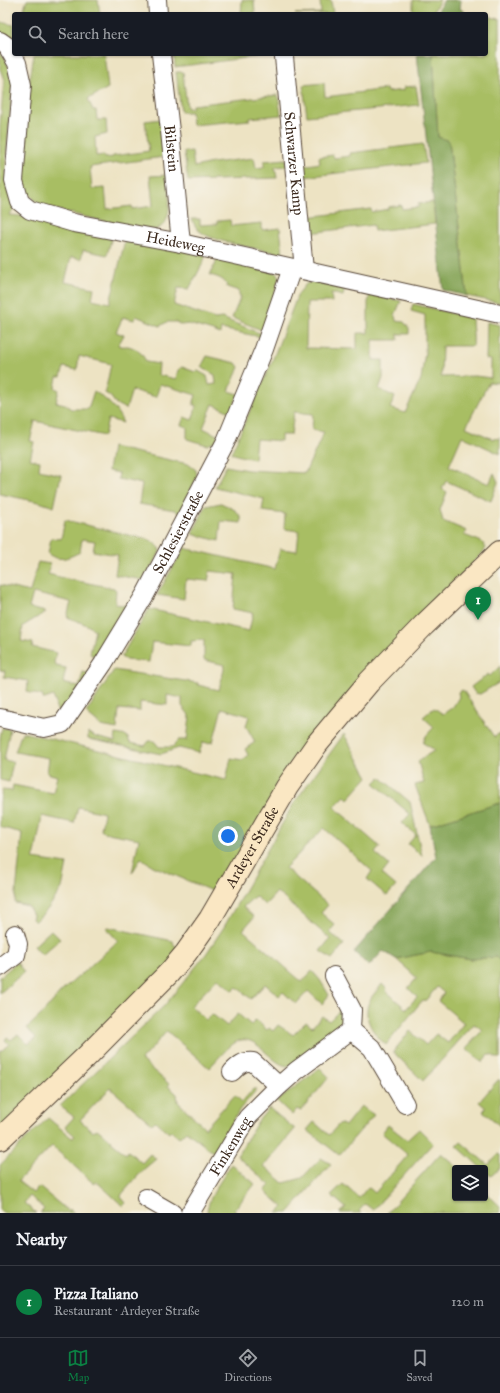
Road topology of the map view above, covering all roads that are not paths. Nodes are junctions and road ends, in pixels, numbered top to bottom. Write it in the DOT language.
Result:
graph roads {
  1 [pos="157,0"];
  2 [pos="158,12"];
  3 [pos="0,41"];
  4 [pos="12,54"];
  5 [pos="13,56"];
  6 [pos="161,56"];
  7 [pos="284,57"];
  8 [pos="181,243"];
  9 [pos="298,269"];
  10 [pos="500,314"];
  11 [pos="500,552"];
  12 [pos="0,718"];
  13 [pos="15,934"];
  14 [pos="0,967"];
  15 [pos="334,976"];
  16 [pos="351,1030"];
  17 [pos="232,1072"];
  18 [pos="279,1086"];
  19 [pos="405,1104"];
  20 [pos="0,1139"];
  21 [pos="146,1198"];
  22 [pos="172,1213"];
  23 [pos="190,1213"];
  1 -- 2 [label="street"];
  3 -- 4 [label="street, Heideweg"];
  5 -- 8 [label="street, Heideweg"];
  6 -- 8 [label="street, Bilstein"];
  7 -- 9 [label="street, Schwarzer Kamp"];
  8 -- 9 [label="street, Heideweg"];
  9 -- 10 [label="street, Heideweg"];
  9 -- 12 [label="street, Schlesierstraße"];
  11 -- 20 [label="main road, Ardeyer Straße"];
  13 -- 14 [label="street"];
  15 -- 16 [label="street"];
  16 -- 18 [label="street, Finkenweg"];
  16 -- 19 [label="street"];
  17 -- 18 [label="street"];
  18 -- 23 [label="street, Finkenweg"];
  21 -- 22 [label="street"];
}
